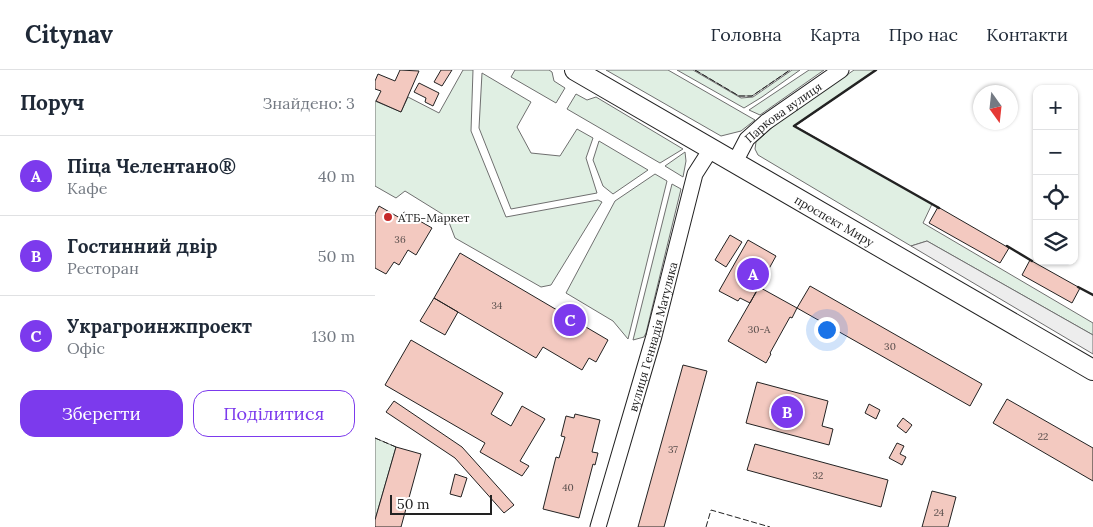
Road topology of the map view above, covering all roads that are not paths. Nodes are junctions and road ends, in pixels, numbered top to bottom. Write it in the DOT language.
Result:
graph roads {
  1 [pos="575,70"];
  2 [pos="841,70"];
  3 [pos="711,149"];
  4 [pos="735,162"];
  5 [pos="1093,370"];
  6 [pos="598,527"];
  1 -- 3 [label="main road, проспект Миру"];
  2 -- 4 [label="street, Паркова вулиця"];
  3 -- 4 [label="main road, проспект Миру"];
  3 -- 6 [label="street, вулиця Геннадія Матуляка"];
  4 -- 5 [label="main road, проспект Миру"];
}
